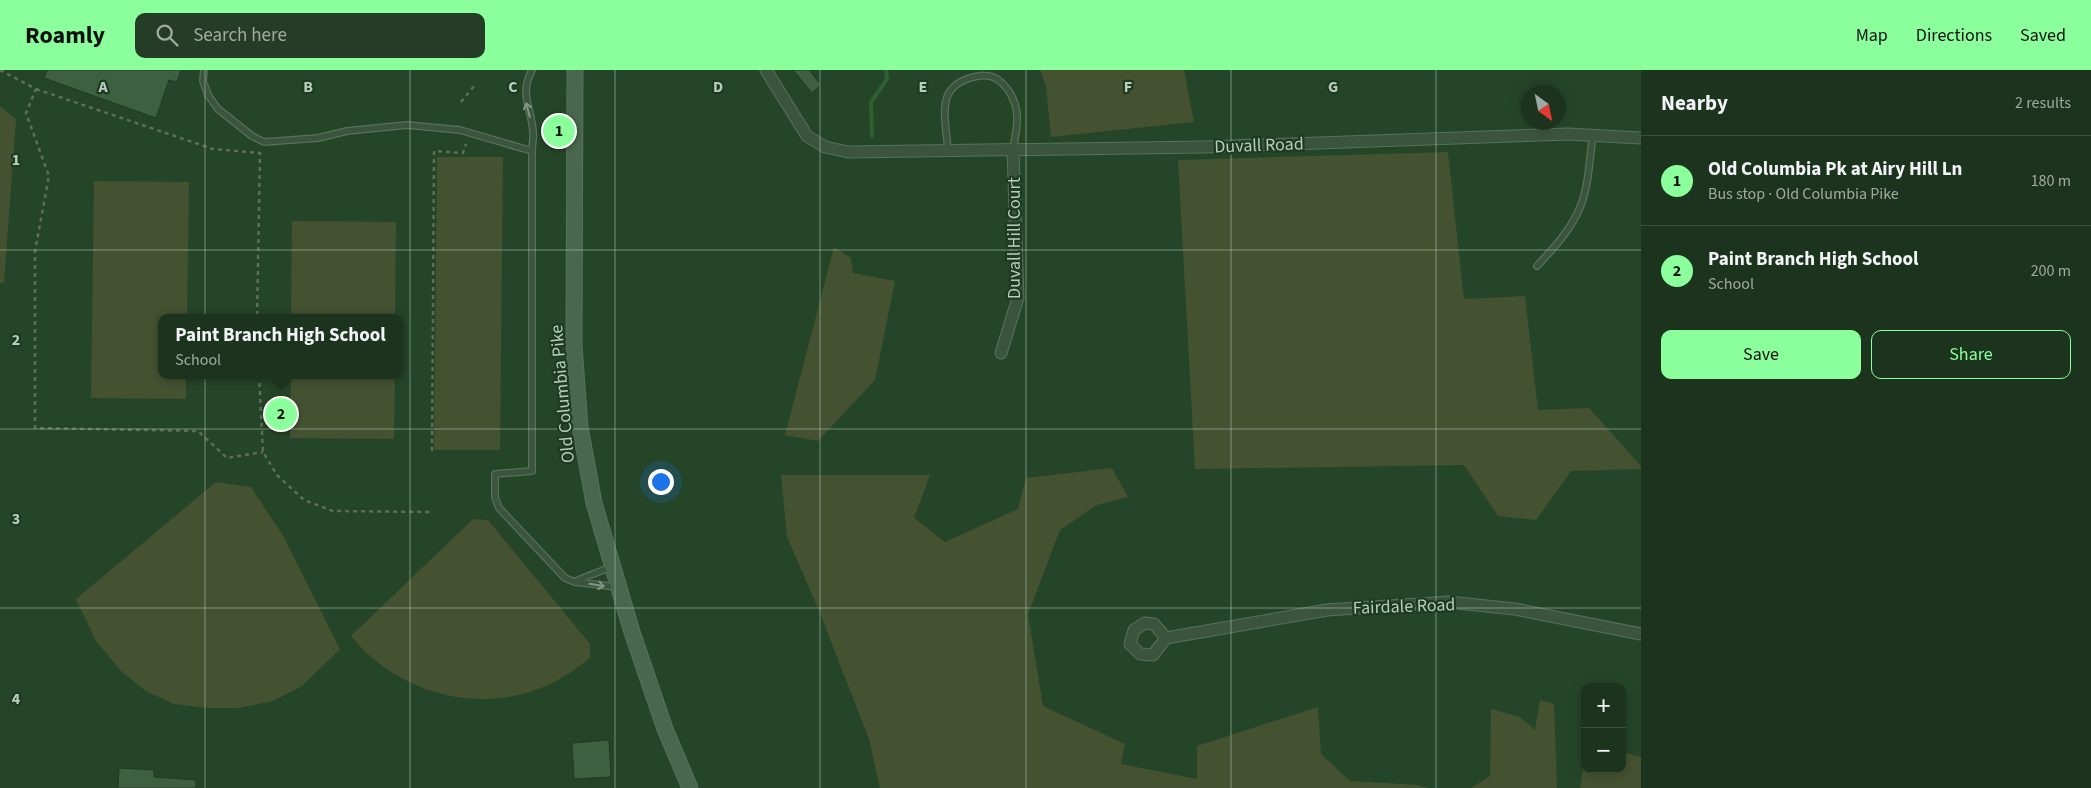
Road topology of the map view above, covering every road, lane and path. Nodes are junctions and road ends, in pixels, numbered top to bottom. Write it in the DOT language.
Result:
graph roads {
  1 [pos="0,70"];
  2 [pos="204,70"];
  3 [pos="532,70"];
  4 [pos="575,70"];
  5 [pos="766,70"];
  6 [pos="474,86"];
  7 [pos="36,89"];
  8 [pos="461,102"];
  9 [pos="1593,135"];
  10 [pos="1641,138"];
  11 [pos="466,144"];
  12 [pos="1013,150"];
  13 [pos="532,151"];
  14 [pos="948,151"];
  15 [pos="1537,266"];
  16 [pos="257,314"];
  17 [pos="1001,353"];
  18 [pos="259,379"];
  19 [pos="432,451"];
  20 [pos="263,452"];
  21 [pos="431,512"];
  22 [pos="612,566"];
  23 [pos="575,582"];
  24 [pos="619,588"];
  25 [pos="1641,634"];
  26 [pos="1166,638"];
  27 [pos="690,788"];
  1 -- 7 [label="path"];
  2 -- 13 [label="lane"];
  13 -- 3 [label="lane, one-way"];
  4 -- 22 [label="main road, Old Columbia Pike"];
  5 -- 14 [label="street, Duvall Road"];
  6 -- 8 [label="path"];
  7 -- 16 [label="path"];
  7 -- 20 [label="path"];
  9 -- 10 [label="street, Duvall Road"];
  9 -- 12 [label="street, Duvall Road"];
  9 -- 15 [label="lane"];
  11 -- 19 [label="path"];
  12 -- 14 [label="street, Duvall Road"];
  12 -- 14 [label="lane"];
  12 -- 17 [label="street, Duvall Hill Court"];
  13 -- 23 [label="lane"];
  18 -- 20 [label="path"];
  20 -- 21 [label="path"];
  22 -- 23 [label="lane"];
  22 -- 24 [label="main road, Old Columbia Pike"];
  23 -- 24 [label="lane, one-way"];
  24 -- 27 [label="main road, Old Columbia Pike"];
  25 -- 26 [label="street, Fairdale Road"];
}
